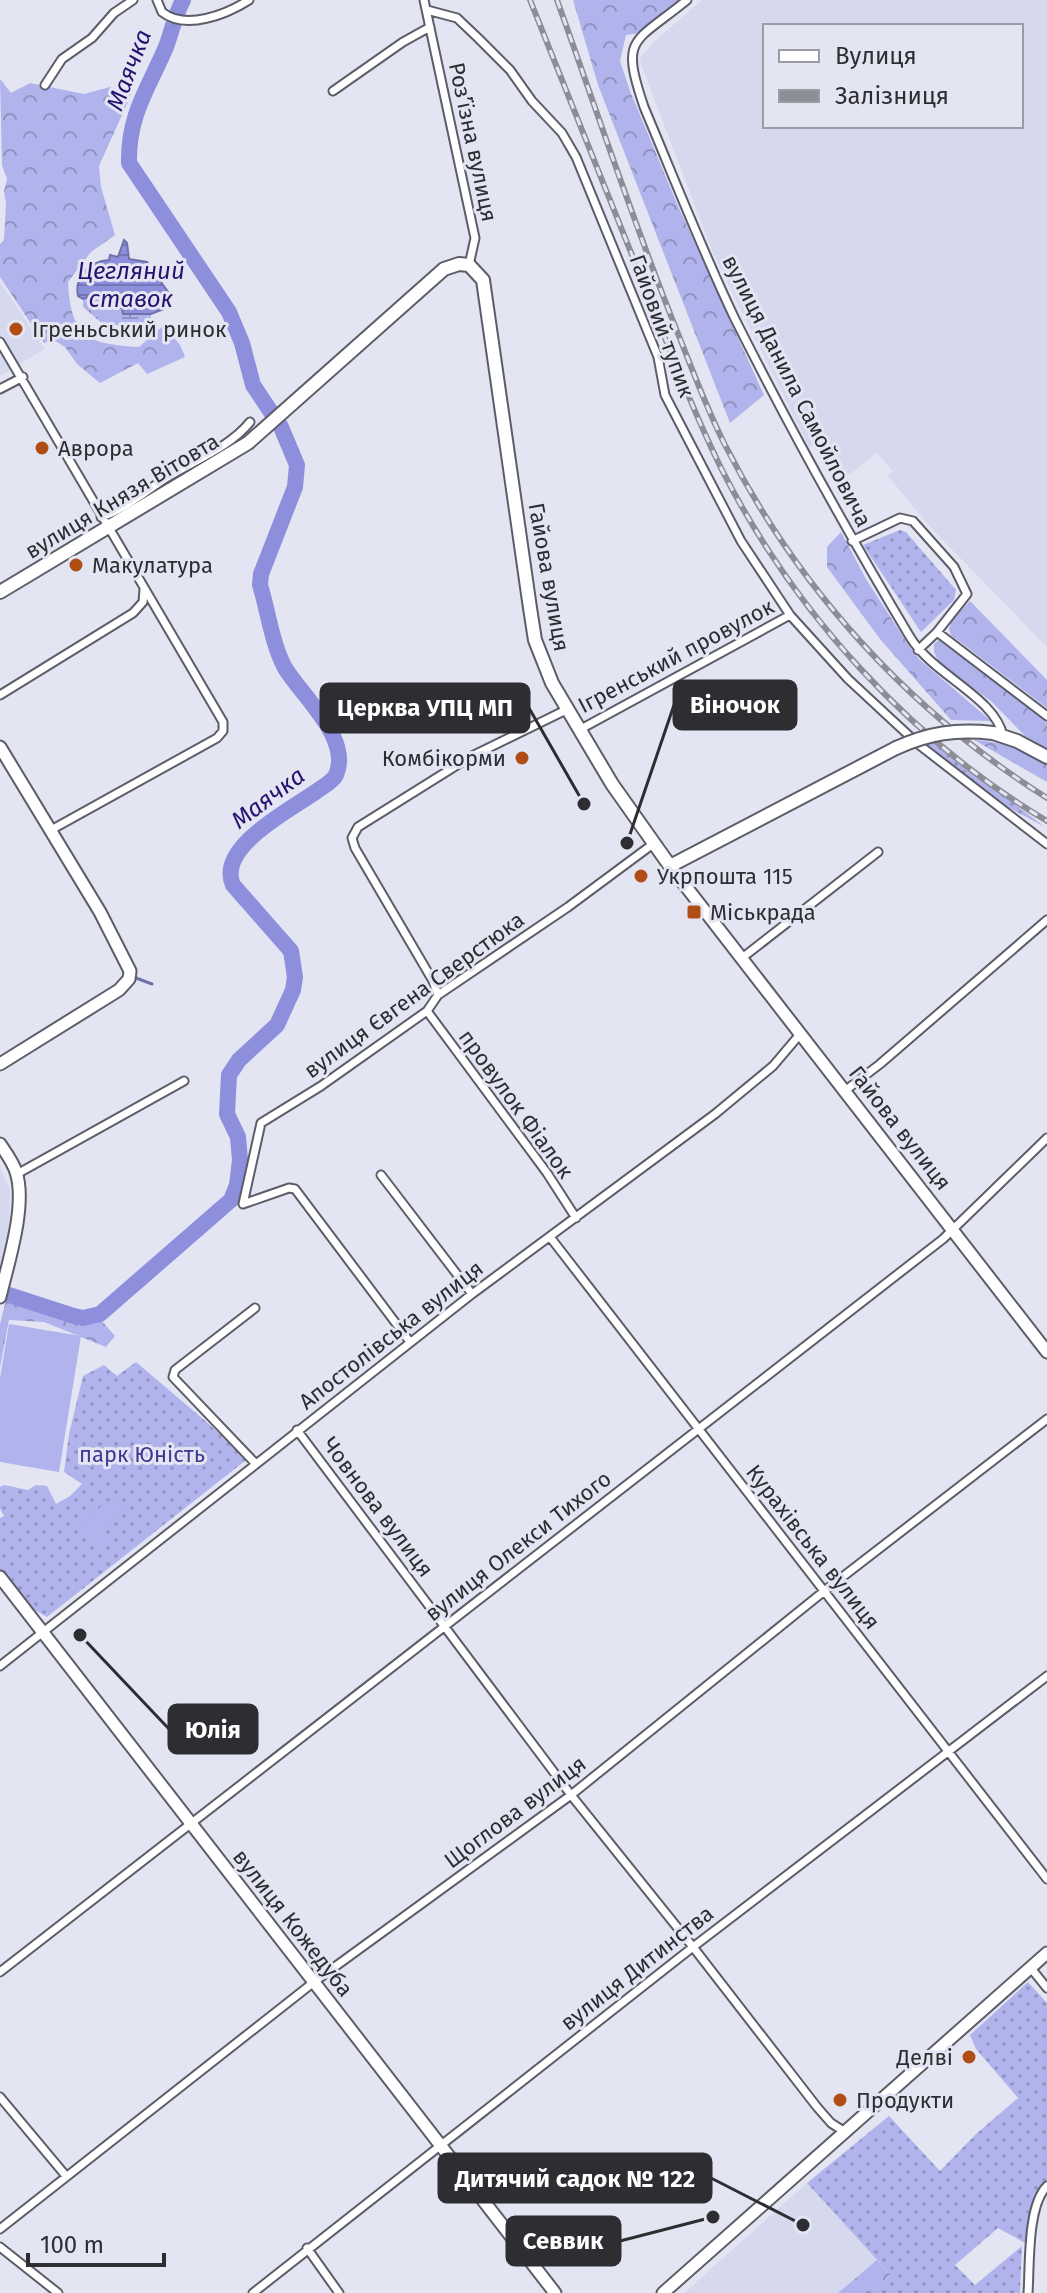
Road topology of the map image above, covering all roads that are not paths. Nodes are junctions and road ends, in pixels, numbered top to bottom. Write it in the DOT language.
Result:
graph roads {
  1 [pos="133,0"];
  2 [pos="157,0"];
  3 [pos="249,0"];
  4 [pos="424,0"];
  5 [pos="687,0"];
  6 [pos="427,10"];
  7 [pos="430,27"];
  8 [pos="45,85"];
  9 [pos="333,91"];
  10 [pos="469,265"];
  11 [pos="0,342"];
  12 [pos="23,377"];
  13 [pos="0,389"];
  14 [pos="250,422"];
  15 [pos="104,522"];
  16 [pos="852,541"];
  17 [pos="144,589"];
  18 [pos="0,592"];
  19 [pos="790,615"];
  20 [pos="937,632"];
  21 [pos="918,650"];
  22 [pos="0,695"];
  23 [pos="568,709"];
  24 [pos="1047,716"];
  25 [pos="579,730"];
  26 [pos="998,734"];
  27 [pos="0,747"];
  28 [pos="1047,757"];
  29 [pos="51,830"];
  30 [pos="653,844"];
  31 [pos="1047,844"];
  32 [pos="878,852"];
  33 [pos="670,866"];
  34 [pos="1047,920"];
  35 [pos="742,958"];
  36 [pos="438,995"];
  37 [pos="427,1011"];
  38 [pos="802,1032"];
  39 [pos="0,1064"];
  40 [pos="184,1081"];
  41 [pos="846,1090"];
  42 [pos="1047,1138"];
  43 [pos="0,1144"];
  44 [pos="17,1174"];
  45 [pos="381,1175"];
  46 [pos="576,1218"];
  47 [pos="954,1230"];
  48 [pos="550,1237"];
  49 [pos="1,1294"];
  50 [pos="472,1294"];
  51 [pos="255,1308"];
  52 [pos="410,1342"];
  53 [pos="1047,1352"];
  54 [pos="1047,1419"];
  55 [pos="699,1429"];
  56 [pos="297,1430"];
  57 [pos="256,1464"];
  58 [pos="0,1577"];
  59 [pos="823,1592"];
  60 [pos="444,1625"];
  61 [pos="44,1632"];
  62 [pos="0,1666"];
  63 [pos="1047,1676"];
  64 [pos="949,1752"];
  65 [pos="571,1795"];
  66 [pos="190,1824"];
  67 [pos="1047,1879"];
  68 [pos="693,1947"];
  69 [pos="1047,1953"];
  70 [pos="1030,1967"];
  71 [pos="0,1972"];
  72 [pos="314,1982"];
  73 [pos="1047,1988"];
  74 [pos="0,2097"];
  75 [pos="845,2132"];
  76 [pos="439,2146"];
  77 [pos="66,2176"];
  78 [pos="1047,2186"];
  79 [pos="0,2229"];
  80 [pos="0,2247"];
  81 [pos="307,2248"];
  82 [pos="58,2293"];
  83 [pos="253,2293"];
  84 [pos="339,2293"];
  85 [pos="555,2293"];
  86 [pos="663,2293"];
  87 [pos="1028,2293"];
  1 -- 8 [label="street"];
  2 -- 3 [label="street"];
  4 -- 6 [label="street, Розʼїзна вулиця"];
  5 -- 16 [label="street, вулиця Данила Самойловича"];
  6 -- 7 [label="street, Розʼїзна вулиця"];
  6 -- 19 [label="street, Гайовий тупик"];
  7 -- 9 [label="street"];
  7 -- 10 [label="street, Розʼїзна вулиця"];
  10 -- 15 [label="main road, вулиця Князя Вітовта"];
  10 -- 23 [label="main road, Гайова вулиця"];
  11 -- 12 [label="street"];
  12 -- 13 [label="street"];
  12 -- 15 [label="street"];
  14 -- 15 [label="street"];
  15 -- 17 [label="street"];
  15 -- 18 [label="main road, вулиця Князя Вітовта"];
  16 -- 20 [label="street"];
  16 -- 21 [label="street, вулиця Данила Самойловича"];
  17 -- 22 [label="street"];
  17 -- 29 [label="street"];
  19 -- 25 [label="street, Ігренський провулок"];
  19 -- 31 [label="street, Гайовий тупик"];
  20 -- 21 [label="street"];
  20 -- 24 [label="street"];
  21 -- 26 [label="street, вулиця Данила Самойловича"];
  23 -- 25 [label="main road, Гайова вулиця"];
  23 -- 36 [label="street"];
  25 -- 30 [label="main road, Гайова вулиця"];
  26 -- 28 [label="main road"];
  26 -- 33 [label="main road, bridge"];
  27 -- 29 [label="street"];
  29 -- 39 [label="street"];
  30 -- 33 [label="main road, Гайова вулиця"];
  30 -- 36 [label="street, вулиця Євгена Сверстюка"];
  32 -- 35 [label="street"];
  33 -- 35 [label="street, Гайова вулиця"];
  34 -- 41 [label="street"];
  35 -- 38 [label="street, Гайова вулиця"];
  36 -- 37 [label="street, вулиця Євгена Сверстюка"];
  37 -- 46 [label="street, провулок Фіалок"];
  37 -- 52 [label="street, вулиця Євгена Сверстюка"];
  38 -- 41 [label="street, Гайова вулиця"];
  38 -- 46 [label="street, Апостолівська вулиця"];
  40 -- 44 [label="street"];
  41 -- 47 [label="street, Гайова вулиця"];
  42 -- 47 [label="street, вулиця Олекси Тихого"];
  43 -- 44 [label="street"];
  44 -- 49 [label="street"];
  45 -- 50 [label="street"];
  46 -- 48 [label="street, Апостолівська вулиця"];
  47 -- 53 [label="street, Гайова вулиця"];
  47 -- 55 [label="street, вулиця Олекси Тихого"];
  48 -- 50 [label="street, Апостолівська вулиця"];
  48 -- 55 [label="street, Курахівська вулиця"];
  50 -- 52 [label="street, Апостолівська вулиця"];
  51 -- 57 [label="street"];
  52 -- 56 [label="street, Апостолівська вулиця"];
  54 -- 59 [label="street, Щоглова вулиця"];
  55 -- 59 [label="street, Курахівська вулиця"];
  55 -- 60 [label="street, вулиця Олекси Тихого"];
  56 -- 57 [label="street, Апостолівська вулиця"];
  56 -- 60 [label="street, Човнова вулиця"];
  57 -- 61 [label="street, Апостолівська вулиця"];
  58 -- 61 [label="street, вулиця Кожедуба"];
  59 -- 64 [label="street, Курахівська вулиця"];
  59 -- 65 [label="street, Щоглова вулиця"];
  60 -- 65 [label="street, Човнова вулиця"];
  60 -- 66 [label="street, вулиця Олекси Тихого"];
  61 -- 62 [label="street, Апостолівська вулиця"];
  61 -- 66 [label="street, вулиця Кожедуба"];
  63 -- 64 [label="street, вулиця Дитинства"];
  64 -- 67 [label="street, Курахівська вулиця"];
  64 -- 68 [label="street, вулиця Дитинства"];
  65 -- 68 [label="street, Човнова вулиця"];
  65 -- 72 [label="street, Щоглова вулиця"];
  66 -- 71 [label="street, вулиця Олекси Тихого"];
  66 -- 72 [label="street, вулиця Кожедуба"];
  68 -- 75 [label="street, Човнова вулиця"];
  68 -- 76 [label="street, вулиця Дитинства"];
  69 -- 70 [label="street"];
  70 -- 73 [label="street"];
  70 -- 75 [label="street"];
  72 -- 76 [label="street, вулиця Кожедуба"];
  72 -- 77 [label="street, Щоглова вулиця"];
  74 -- 77 [label="street"];
  75 -- 86 [label="street"];
  76 -- 81 [label="street, вулиця Дитинства"];
  76 -- 85 [label="street, вулиця Кожедуба"];
  77 -- 79 [label="street, Щоглова вулиця"];
  78 -- 87 [label="street"];
  80 -- 82 [label="street"];
  81 -- 83 [label="street, вулиця Дитинства"];
  81 -- 84 [label="street"];
}
